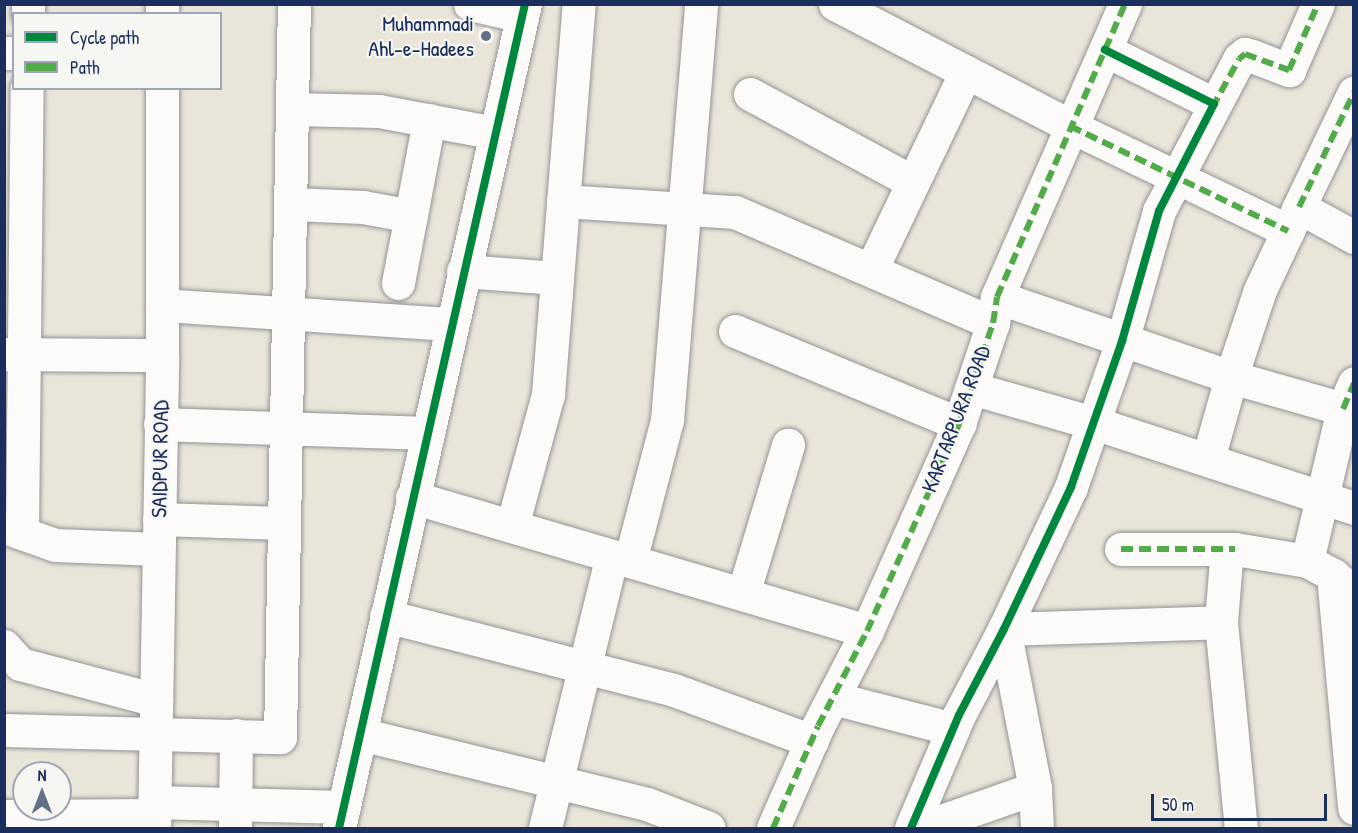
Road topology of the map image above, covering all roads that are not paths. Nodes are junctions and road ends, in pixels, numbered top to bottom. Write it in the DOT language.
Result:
graph roads {
  1 [pos="294,4"];
  2 [pos="470,4"];
  3 [pos="579,4"];
  4 [pos="701,4"];
  5 [pos="1125,4"];
  6 [pos="1318,4"];
  7 [pos="843,6"];
  8 [pos="523,10"];
  9 [pos="1105,50"];
  10 [pos="966,72"];
  11 [pos="27,90"];
  12 [pos="162,90"];
  13 [pos="750,94"];
  14 [pos="1352,99"];
  15 [pos="1214,104"];
  16 [pos="292,109"];
  17 [pos="429,120"];
  18 [pos="1070,126"];
  19 [pos="495,133"];
  20 [pos="1176,178"];
  21 [pos="913,183"];
  22 [pos="16,200"];
  23 [pos="563,201"];
  24 [pos="291,204"];
  25 [pos="684,208"];
  26 [pos="411,216"];
  27 [pos="1293,219"];
  28 [pos="1353,237"];
  29 [pos="871,270"];
  30 [pos="464,271"];
  31 [pos="557,278"];
  32 [pos="398,283"];
  33 [pos="162,305"];
  34 [pos="995,310"];
  35 [pos="288,313"];
  36 [pos="451,324"];
  37 [pos="735,331"];
  38 [pos="1122,341"];
  39 [pos="15,355"];
  40 [pos="162,355"];
  41 [pos="1231,377"];
  42 [pos="971,388"];
  43 [pos="1350,402"];
  44 [pos="959,423"];
  45 [pos="1094,423"];
  46 [pos="160,424"];
  47 [pos="286,429"];
  48 [pos="427,433"];
  49 [pos="788,445"];
  50 [pos="1208,459"];
  51 [pos="412,497"];
  52 [pos="1339,502"];
  53 [pos="284,523"];
  54 [pos="512,526"];
  55 [pos="13,530"];
  56 [pos="158,534"];
  57 [pos="1121,549"];
  58 [pos="1235,549"];
  59 [pos="621,558"];
  60 [pos="1331,576"];
  61 [pos="743,594"];
  62 [pos="386,616"];
  63 [pos="1221,622"];
  64 [pos="1004,629"];
  65 [pos="867,631"];
  66 [pos="4,646"];
  67 [pos="585,667"];
  68 [pos="833,698"];
  69 [pos="156,700"];
  70 [pos="953,729"];
  71 [pos="4,730"];
  72 [pos="155,733"];
  73 [pos="360,734"];
  74 [pos="236,735"];
  75 [pos="812,741"];
  76 [pos="556,782"];
  77 [pos="1035,788"];
  78 [pos="1353,808"];
  79 [pos="154,815"];
  80 [pos="4,816"];
  81 [pos="235,816"];
  82 [pos="341,818"];
  83 [pos="545,828"];
  84 [pos="709,828"];
  85 [pos="773,828"];
  86 [pos="911,828"];
  87 [pos="921,828"];
  88 [pos="1037,828"];
  89 [pos="1240,828"];
  1 -- 16 [label="street"];
  2 -- 8 [label="street"];
  3 -- 23 [label="street"];
  4 -- 25 [label="street"];
  5 -- 9 [label="street, KARTARPURA ROAD"];
  6 -- 15 [label="street"];
  7 -- 10 [label="street"];
  8 -- 19 [label="street"];
  9 -- 15 [label="street"];
  9 -- 18 [label="street, KARTARPURA ROAD"];
  10 -- 18 [label="street"];
  10 -- 21 [label="street"];
  11 -- 22 [label="street"];
  12 -- 33 [label="street, SAIDPUR ROAD"];
  13 -- 21 [label="street"];
  14 -- 27 [label="street"];
  15 -- 20 [label="street"];
  16 -- 17 [label="street"];
  16 -- 24 [label="street"];
  17 -- 19 [label="street"];
  17 -- 26 [label="street"];
  18 -- 20 [label="street"];
  18 -- 34 [label="street, KARTARPURA ROAD"];
  19 -- 30 [label="street"];
  20 -- 27 [label="street"];
  20 -- 38 [label="street"];
  21 -- 29 [label="street"];
  22 -- 39 [label="street"];
  23 -- 25 [label="street"];
  23 -- 31 [label="street"];
  24 -- 26 [label="street"];
  24 -- 35 [label="street"];
  25 -- 29 [label="street"];
  25 -- 59 [label="street"];
  26 -- 32 [label="street"];
  27 -- 28 [label="street"];
  27 -- 41 [label="street"];
  29 -- 34 [label="street"];
  30 -- 31 [label="street"];
  30 -- 36 [label="street"];
  31 -- 54 [label="street"];
  33 -- 35 [label="street"];
  33 -- 40 [label="street, SAIDPUR ROAD"];
  34 -- 38 [label="street"];
  34 -- 42 [label="street, KARTARPURA ROAD"];
  35 -- 36 [label="street"];
  35 -- 47 [label="street"];
  36 -- 48 [label="street"];
  37 -- 44 [label="street"];
  38 -- 41 [label="street"];
  38 -- 45 [label="street"];
  39 -- 40 [label="street"];
  39 -- 55 [label="street"];
  40 -- 46 [label="street, SAIDPUR ROAD"];
  41 -- 43 [label="street"];
  41 -- 50 [label="street"];
  42 -- 44 [label="street, KARTARPURA ROAD"];
  42 -- 45 [label="street"];
  43 -- 52 [label="street"];
  44 -- 65 [label="street, KARTARPURA ROAD"];
  45 -- 50 [label="street"];
  45 -- 64 [label="street"];
  46 -- 47 [label="street"];
  46 -- 56 [label="street, SAIDPUR ROAD"];
  47 -- 48 [label="street"];
  47 -- 53 [label="street"];
  48 -- 51 [label="street"];
  49 -- 61 [label="street"];
  50 -- 52 [label="street"];
  51 -- 54 [label="street"];
  51 -- 62 [label="street"];
  52 -- 60 [label="street"];
  53 -- 56 [label="street"];
  53 -- 74 [label="street"];
  54 -- 59 [label="street"];
  55 -- 56 [label="street"];
  56 -- 69 [label="street, SAIDPUR ROAD"];
  57 -- 58 [label="street"];
  58 -- 60 [label="street"];
  58 -- 63 [label="street"];
  59 -- 61 [label="street"];
  59 -- 67 [label="street"];
  60 -- 78 [label="street"];
  61 -- 65 [label="street"];
  62 -- 67 [label="street"];
  62 -- 73 [label="street"];
  63 -- 64 [label="street"];
  63 -- 89 [label="street"];
  64 -- 70 [label="street"];
  64 -- 77 [label="street"];
  65 -- 68 [label="street, KARTARPURA ROAD"];
  66 -- 69 [label="street"];
  67 -- 75 [label="street"];
  67 -- 76 [label="street"];
  68 -- 70 [label="street"];
  68 -- 75 [label="street, KARTARPURA ROAD"];
  69 -- 72 [label="street, SAIDPUR ROAD"];
  70 -- 86 [label="street"];
  71 -- 72 [label="street"];
  72 -- 74 [label="street"];
  72 -- 79 [label="street, SAIDPUR ROAD"];
  73 -- 76 [label="street"];
  73 -- 82 [label="street"];
  74 -- 81 [label="street"];
  75 -- 85 [label="street, KARTARPURA ROAD"];
  76 -- 83 [label="street"];
  76 -- 84 [label="street"];
  77 -- 87 [label="street"];
  77 -- 88 [label="street"];
  79 -- 80 [label="street"];
  79 -- 81 [label="street"];
  81 -- 82 [label="street"];
}
